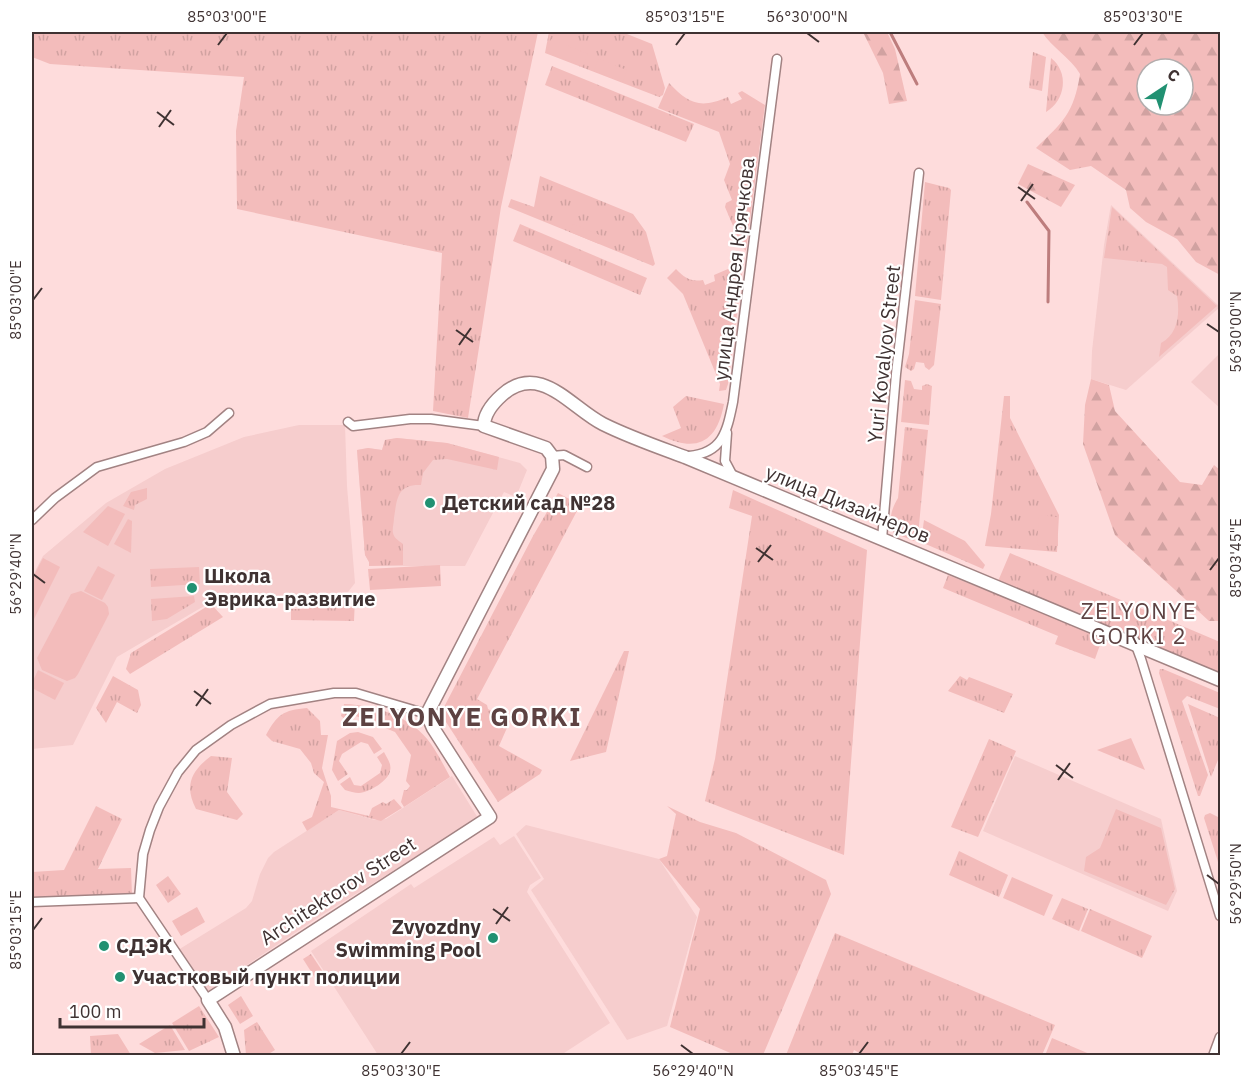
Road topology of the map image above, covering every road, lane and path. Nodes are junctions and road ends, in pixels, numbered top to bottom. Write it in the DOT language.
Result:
graph roads {
  1 [pos="777,59"];
  2 [pos="920,173"];
  3 [pos="229,413"];
  4 [pos="348,422"];
  5 [pos="484,426"];
  6 [pos="728,430"];
  7 [pos="552,456"];
  8 [pos="685,457"];
  9 [pos="587,467"];
  10 [pos="735,478"];
  11 [pos="32,520"];
  12 [pos="882,539"];
  13 [pos="1131,632"];
  14 [pos="1135,644"];
  15 [pos="1221,680"];
  16 [pos="428,714"];
  17 [pos="139,898"];
  18 [pos="32,902"];
  19 [pos="1221,916"];
  20 [pos="208,1000"];
  21 [pos="1221,1037"];
  22 [pos="234,1056"];
  23 [pos="1213,1056"];
  1 -- 6 [label="street, улица Андрея Крячкова"];
  2 -- 12 [label="street, Yuri Kovalyov Street"];
  3 -- 11 [label="street"];
  4 -- 5 [label="street"];
  5 -- 7 [label="street"];
  5 -- 8 [label="street, улица Дизайнеров"];
  6 -- 8 [label="street"];
  6 -- 10 [label="street, улица Андрея Крячкова"];
  7 -- 9 [label="street"];
  7 -- 16 [label="street"];
  8 -- 10 [label="street, улица Дизайнеров"];
  10 -- 12 [label="street, улица Дизайнеров"];
  12 -- 14 [label="street, улица Дизайнеров"];
  13 -- 14 [label="street"];
  14 -- 15 [label="street, улица Дизайнеров"];
  14 -- 19 [label="street"];
  16 -- 17 [label="street"];
  16 -- 20 [label="street, Architektorov Street"];
  17 -- 18 [label="street"];
  17 -- 20 [label="street"];
  20 -- 22 [label="street"];
  21 -- 23 [label="street"];
}
